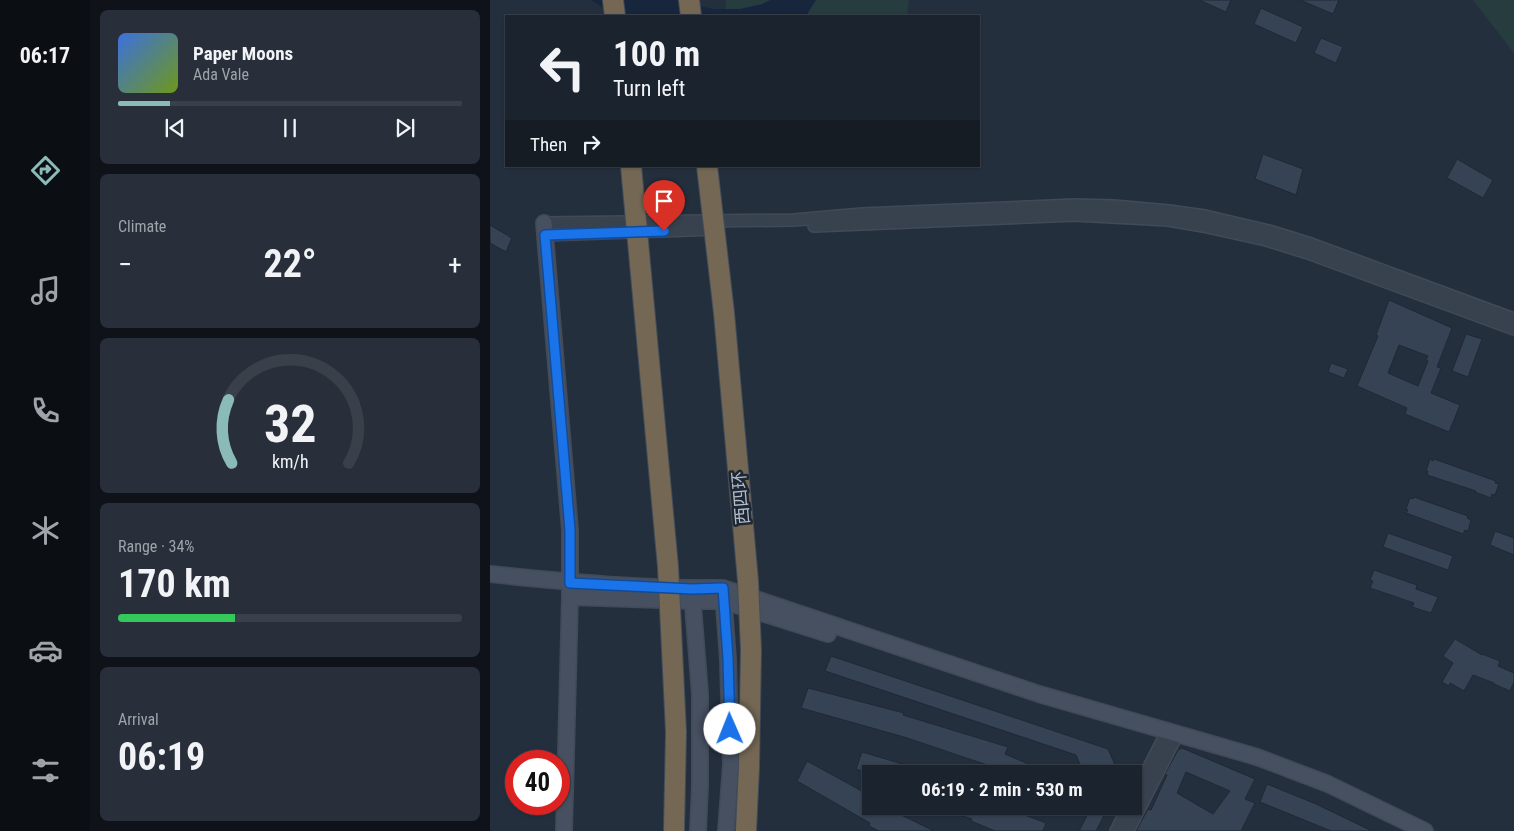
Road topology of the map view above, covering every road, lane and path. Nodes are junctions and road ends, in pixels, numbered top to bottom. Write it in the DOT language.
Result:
graph roads {
  1 [pos="613,0"];
  2 [pos="689,0"];
  3 [pos="615,15"];
  4 [pos="691,15"];
  5 [pos="630,167"];
  6 [pos="707,167"];
  7 [pos="544,229"];
  8 [pos="1514,319"];
  9 [pos="1514,329"];
  10 [pos="490,574"];
  11 [pos="570,590"];
  12 [pos="724,594"];
  13 [pos="692,595"];
  14 [pos="1171,736"];
  15 [pos="1142,783"];
  16 [pos="1124,815"];
  17 [pos="564,831"];
  18 [pos="674,831"];
  19 [pos="698,831"];
  20 [pos="726,831"];
  21 [pos="746,831"];
  22 [pos="1116,831"];
  23 [pos="1128,831"];
  24 [pos="1403,831"];
  25 [pos="1425,831"];
  1 -- 3 [label="highway"];
  2 -- 4 [label="highway"];
  5 -- 18 [label="highway, bridge"];
  6 -- 21 [label="highway, 西四环, bridge"];
  7 -- 8 [label="street"];
  7 -- 9 [label="street"];
  7 -- 11 [label="street"];
  10 -- 11 [label="street"];
  11 -- 13 [label="street"];
  11 -- 17 [label="street"];
  12 -- 13 [label="street"];
  12 -- 14 [label="street"];
  12 -- 20 [label="street"];
  13 -- 19 [label="street"];
  14 -- 15 [label="street"];
  14 -- 23 [label="street"];
  14 -- 24 [label="street"];
  14 -- 25 [label="street"];
  16 -- 22 [label="street"];
}
